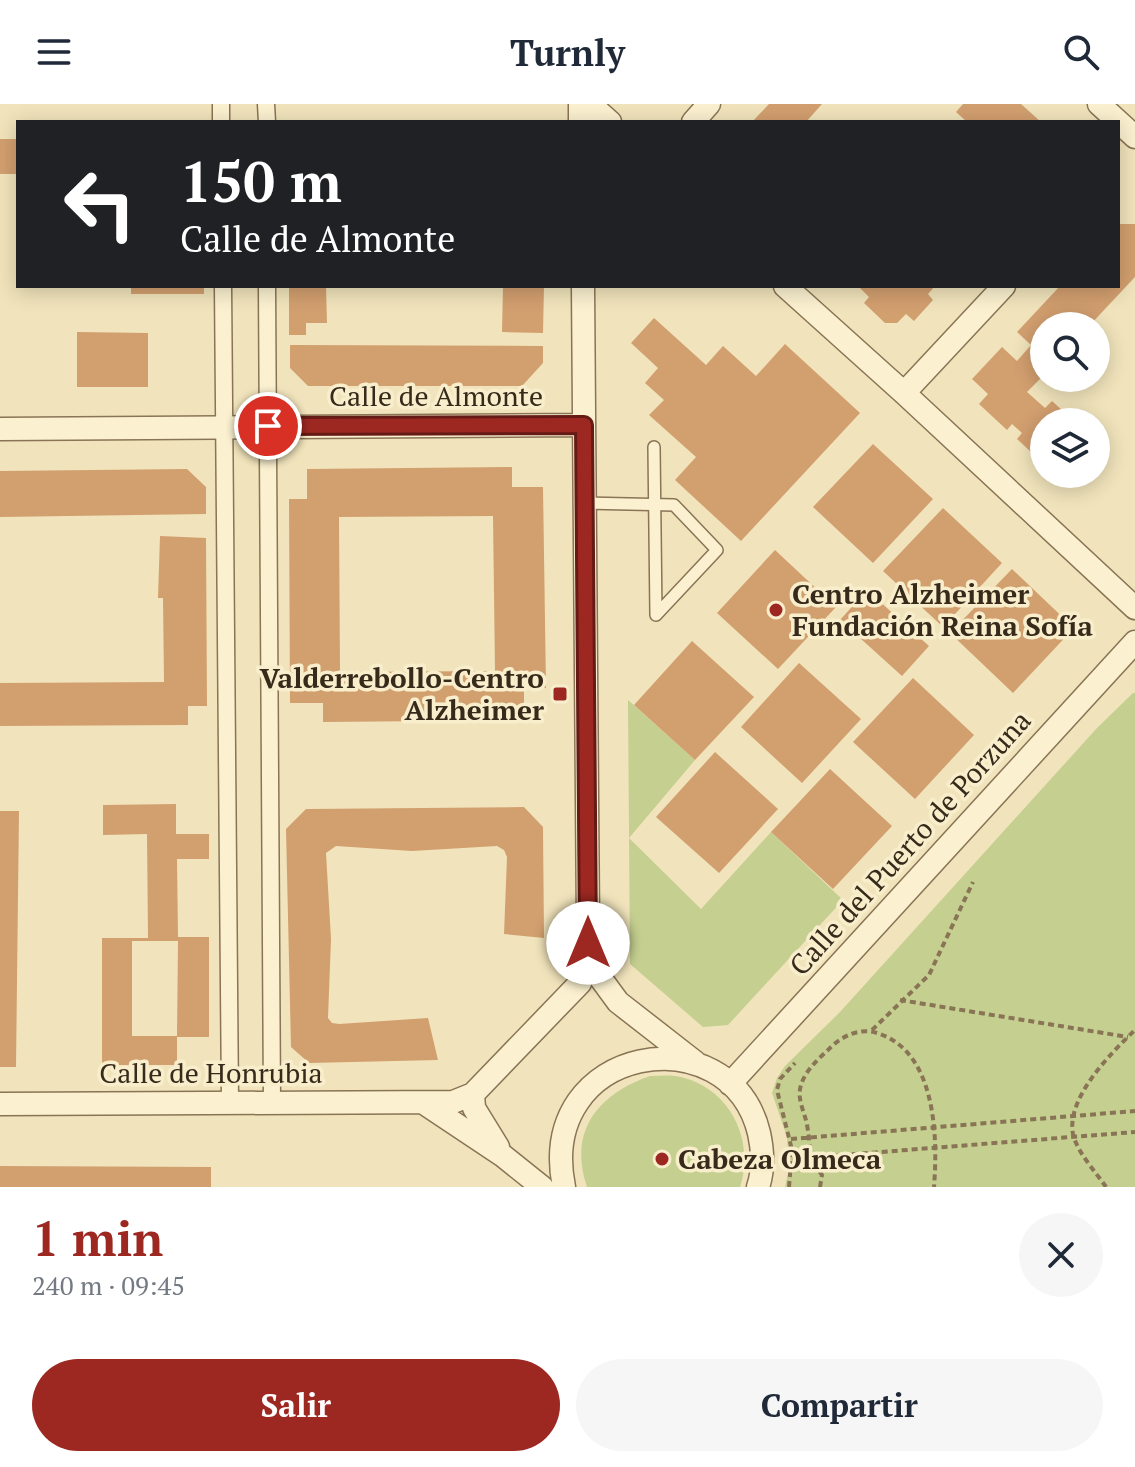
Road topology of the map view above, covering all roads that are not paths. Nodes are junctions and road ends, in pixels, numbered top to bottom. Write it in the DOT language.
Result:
graph roads {
  1 [pos="590,104"];
  2 [pos="709,104"];
  3 [pos="1099,104"];
  4 [pos="608,120"];
  5 [pos="695,120"];
  6 [pos="1116,120"];
  7 [pos="1120,123"];
  8 [pos="1135,137"];
  9 [pos="223,288"];
  10 [pos="267,288"];
  11 [pos="583,288"];
  12 [pos="787,288"];
  13 [pos="1002,288"];
  14 [pos="904,393"];
  15 [pos="584,425"];
  16 [pos="268,426"];
  17 [pos="224,427"];
  18 [pos="0,429"];
  19 [pos="654,447"];
  20 [pos="584,503"];
  21 [pos="655,504"];
  22 [pos="1135,608"];
  23 [pos="1135,643"];
  24 [pos="588,961"];
  25 [pos="572,993"];
  26 [pos="618,1002"];
  27 [pos="699,1065"];
  28 [pos="730,1084"];
  29 [pos="473,1094"];
  30 [pos="423,1102"];
  31 [pos="230,1103"];
  32 [pos="272,1103"];
  33 [pos="0,1104"];
  34 [pos="502,1155"];
  35 [pos="542,1187"];
  36 [pos="564,1187"];
  37 [pos="758,1187"];
  1 -- 4 [label="street"];
  2 -- 5 [label="street"];
  3 -- 6 [label="street"];
  7 -- 8 [label="street"];
  9 -- 17 [label="street"];
  10 -- 16 [label="street"];
  11 -- 15 [label="street"];
  12 -- 14 [label="street"];
  13 -- 14 [label="street"];
  14 -- 22 [label="street"];
  15 -- 16 [label="street, Calle de Almonte"];
  15 -- 20 [label="street"];
  16 -- 17 [label="street, Calle de Almonte"];
  16 -- 32 [label="street"];
  17 -- 18 [label="street, Calle de Almonte"];
  17 -- 31 [label="street"];
  19 -- 21 [label="lane"];
  20 -- 21 [label="lane"];
  20 -- 24 [label="street"];
  21 -- 21 [label="lane"];
  23 -- 28 [label="street, Calle del Puerto de Porzuna"];
  24 -- 25 [label="street"];
  24 -- 26 [label="street"];
  25 -- 26 [label="street"];
  25 -- 29 [label="street"];
  26 -- 27 [label="street"];
  27 -- 28 [label="street"];
  27 -- 36 [label="street"];
  28 -- 37 [label="street"];
  29 -- 30 [label="street, Calle de Honrubia"];
  29 -- 34 [label="street"];
  30 -- 32 [label="street, Calle de Honrubia"];
  30 -- 34 [label="street"];
  31 -- 32 [label="street, Calle de Honrubia"];
  31 -- 33 [label="street, Calle de Honrubia"];
  34 -- 35 [label="street"];
}
